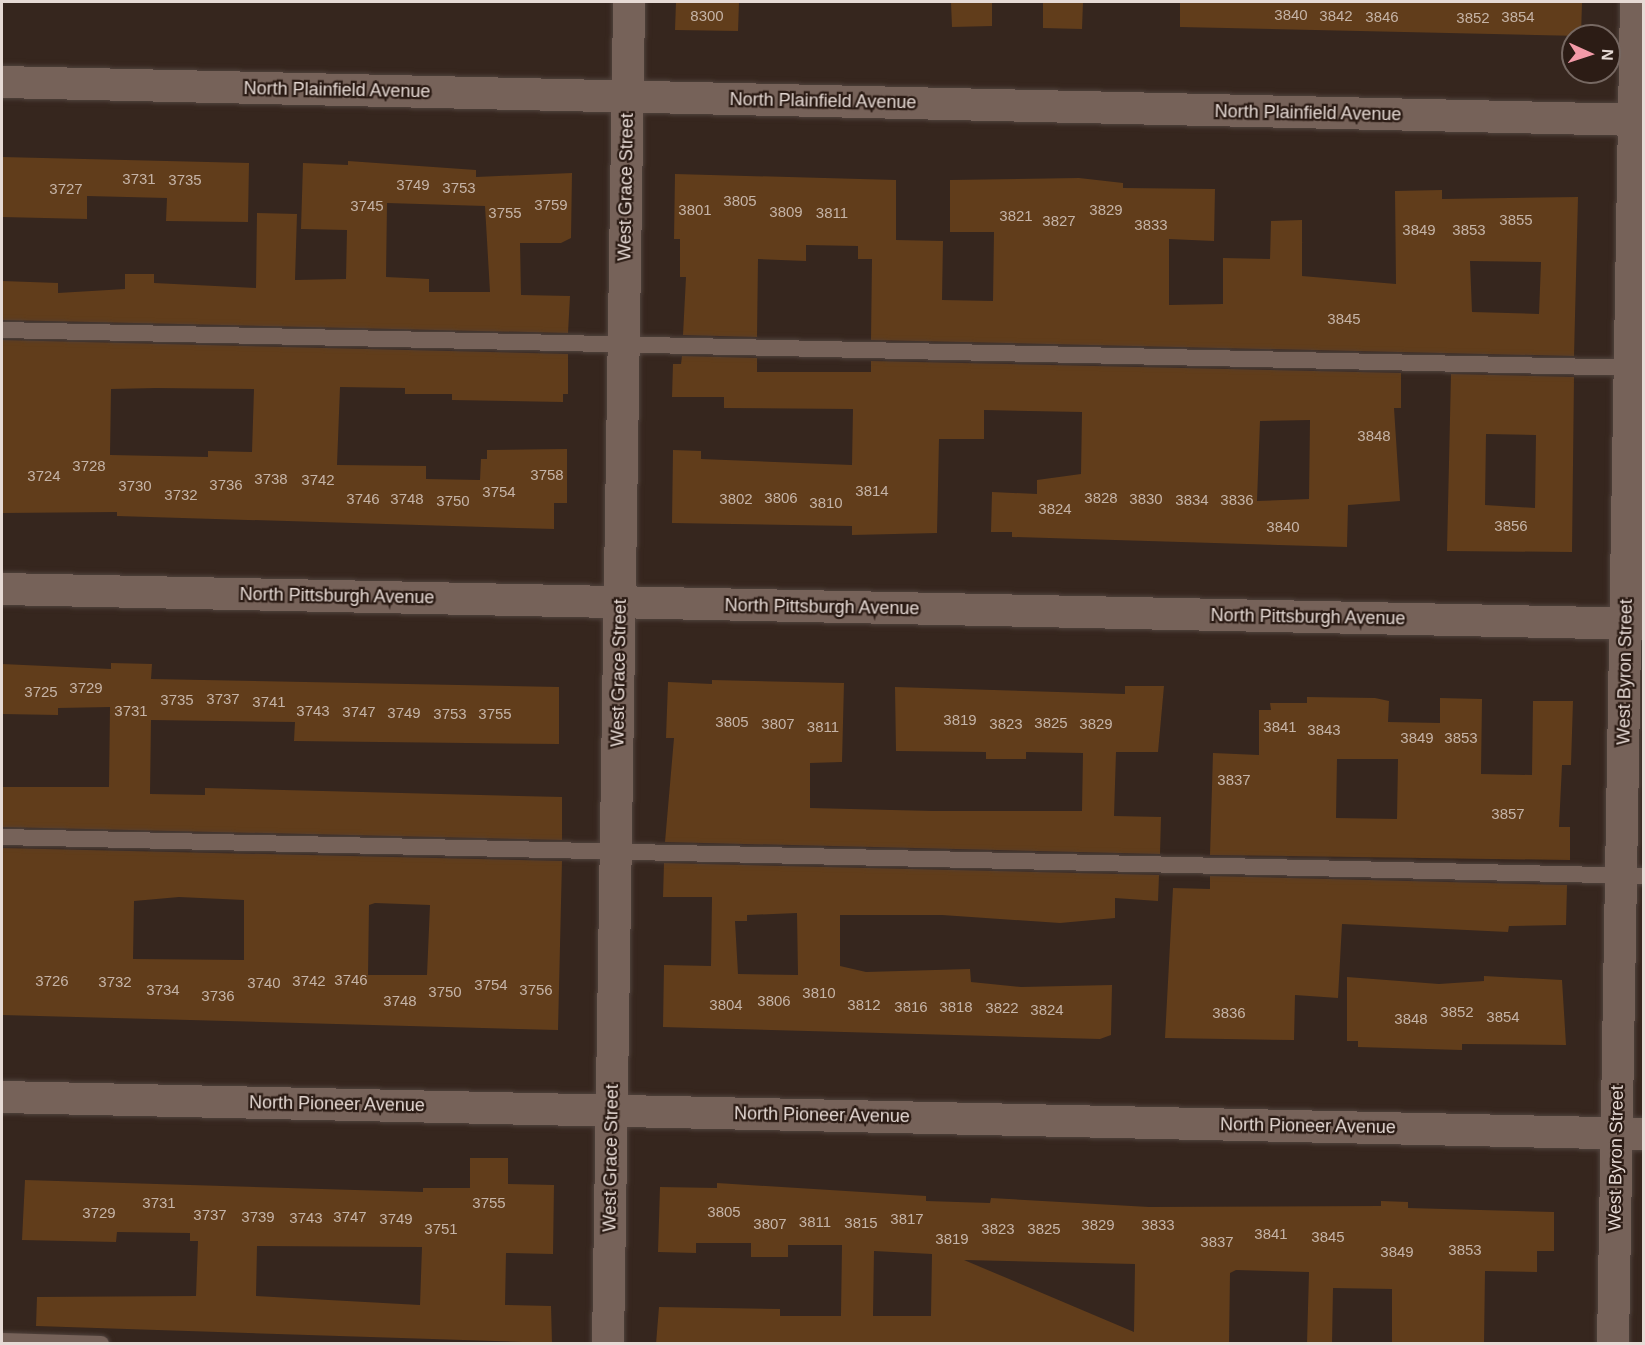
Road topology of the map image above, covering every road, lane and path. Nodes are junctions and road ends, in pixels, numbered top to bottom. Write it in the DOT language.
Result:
graph roads {
  1 [pos="629,2"];
  2 [pos="1636,2"];
  3 [pos="2,82"];
  4 [pos="628,97"];
  5 [pos="1639,120"];
  6 [pos="2,330"];
  7 [pos="624,342"];
  8 [pos="1637,368"];
  9 [pos="2,589"];
  10 [pos="620,602"];
  11 [pos="1634,624"];
  12 [pos="2,837"];
  13 [pos="616,851"];
  14 [pos="1632,875"];
  15 [pos="2,1097"];
  16 [pos="612,1110"];
  17 [pos="1630,1134"];
  18 [pos="2,1341"];
  19 [pos="101,1344"];
  20 [pos="608,1344"];
  21 [pos="1613,1344"];
  1 -- 4 [label="street, West Grace Street"];
  2 -- 5 [label="street, West Byron Street"];
  3 -- 4 [label="street, North Plainfield Avenue"];
  4 -- 5 [label="street, North Plainfield Avenue"];
  4 -- 7 [label="street, West Grace Street"];
  5 -- 8 [label="street, West Byron Street"];
  6 -- 7 [label="lane"];
  7 -- 8 [label="lane"];
  7 -- 10 [label="street, West Grace Street"];
  8 -- 11 [label="street, West Byron Street"];
  9 -- 10 [label="street, North Pittsburgh Avenue"];
  10 -- 11 [label="street, North Pittsburgh Avenue"];
  10 -- 13 [label="street, West Grace Street"];
  11 -- 14 [label="street, West Byron Street"];
  12 -- 13 [label="lane"];
  13 -- 14 [label="lane"];
  13 -- 16 [label="street, West Grace Street"];
  14 -- 17 [label="street, West Byron Street"];
  15 -- 16 [label="street, North Pioneer Avenue"];
  16 -- 17 [label="street, North Pioneer Avenue"];
  16 -- 20 [label="street, West Grace Street"];
  17 -- 21 [label="street, West Byron Street"];
  18 -- 19 [label="lane"];
}
